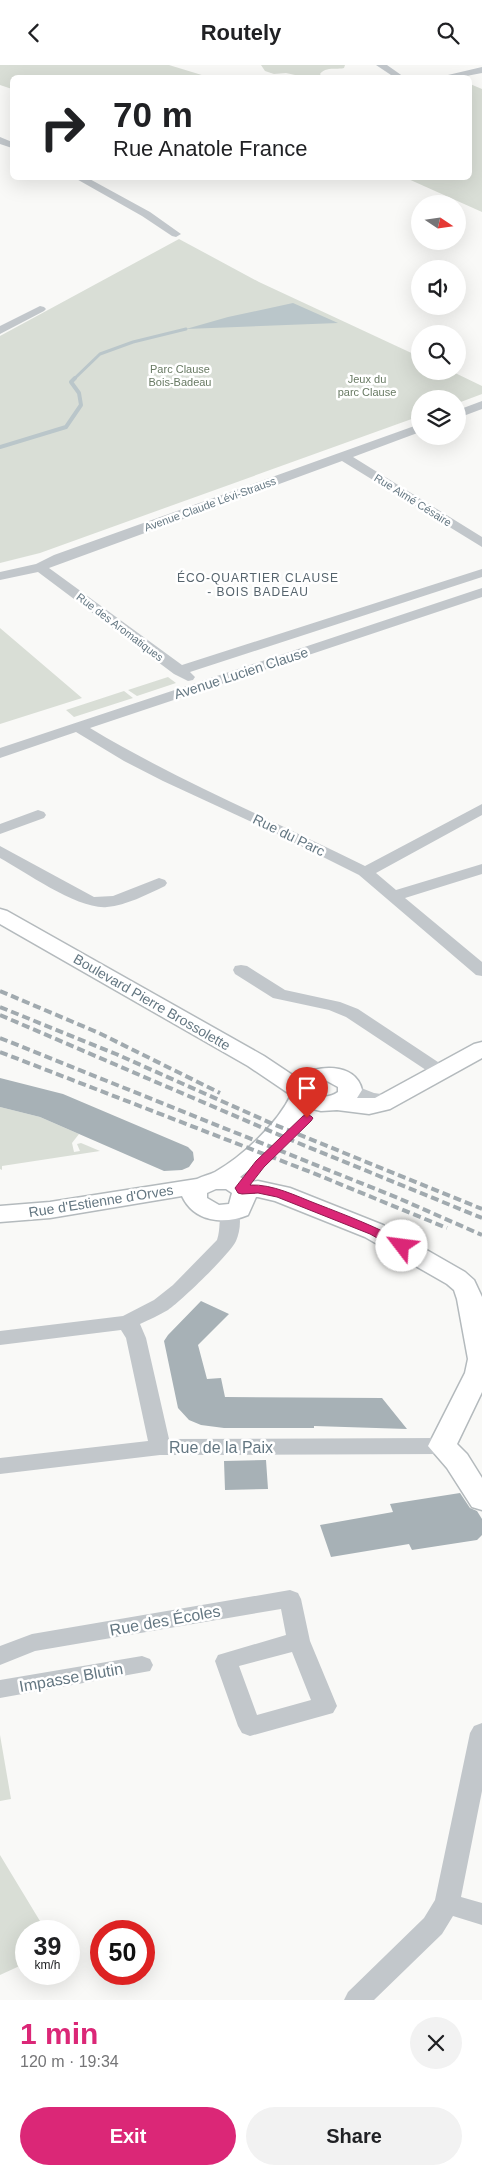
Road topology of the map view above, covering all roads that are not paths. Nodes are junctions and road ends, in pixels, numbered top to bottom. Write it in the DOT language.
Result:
graph roads {
  1 [pos="380,65"];
  2 [pos="482,70"];
  3 [pos="396,75"];
  4 [pos="460,75"];
  5 [pos="84,180"];
  6 [pos="176,234"];
  7 [pos="40,309"];
  8 [pos="0,331"];
  9 [pos="482,405"];
  10 [pos="466,411"];
  11 [pos="411,431"];
  12 [pos="343,456"];
  13 [pos="482,543"];
  14 [pos="40,567"];
  15 [pos="482,573"];
  16 [pos="0,577"];
  17 [pos="482,592"];
  18 [pos="179,671"];
  19 [pos="200,686"];
  20 [pos="78,727"];
  21 [pos="0,753"];
  22 [pos="482,809"];
  23 [pos="38,815"];
  24 [pos="0,829"];
  25 [pos="0,851"];
  26 [pos="482,869"];
  27 [pos="365,872"];
  28 [pos="159,883"];
  29 [pos="394,896"];
  30 [pos="0,915"];
  31 [pos="241,970"];
  32 [pos="482,971"];
  33 [pos="482,1049"];
  34 [pos="441,1071"];
  35 [pos="303,1093"];
  36 [pos="339,1099"];
  37 [pos="210,1183"];
  38 [pos="239,1198"];
  39 [pos="0,1214"];
  40 [pos="126,1323"];
  41 [pos="0,1338"];
  42 [pos="442,1446"];
  43 [pos="160,1447"];
  44 [pos="0,1466"];
  45 [pos="482,1500"];
  46 [pos="299,1641"];
  47 [pos="0,1656"];
  48 [pos="142,1665"];
  49 [pos="0,1689"];
  50 [pos="482,1733"];
  51 [pos="446,1903"];
  52 [pos="482,1914"];
  53 [pos="357,2000"];
  1 -- 3 [label="street"];
  2 -- 4 [label="street"];
  5 -- 6 [label="street"];
  7 -- 8 [label="street"];
  9 -- 10 [label="street"];
  11 -- 12 [label="street, Avenue Claude Lévi-Strauss"];
  12 -- 13 [label="street, Rue Aimé Césaire"];
  12 -- 14 [label="street, Avenue Claude Lévi-Strauss"];
  14 -- 16 [label="street, Avenue Claude Lévi-Strauss"];
  14 -- 18 [label="street, Rue des Aromatiques"];
  15 -- 18 [label="street"];
  17 -- 19 [label="street, Avenue Lucien Clause"];
  18 -- 19 [label="street, Rue des Aromatiques"];
  19 -- 20 [label="street, Avenue Lucien Clause"];
  20 -- 21 [label="street, Avenue Lucien Clause"];
  20 -- 27 [label="street, Rue du Parc"];
  22 -- 27 [label="street"];
  23 -- 24 [label="street"];
  25 -- 28 [label="street"];
  26 -- 29 [label="street"];
  27 -- 29 [label="street, Rue du Parc"];
  29 -- 32 [label="street, Rue du Parc"];
  30 -- 35 [label="main road, Boulevard Pierre Brossolette"];
  31 -- 34 [label="street"];
  33 -- 34 [label="main road"];
  34 -- 36 [label="main road"];
  35 -- 36 [label="main road, Boulevard Pierre Brossolette"];
  35 -- 36 [label="main road"];
  35 -- 37 [label="main road"];
  36 -- 38 [label="main road"];
  37 -- 38 [label="main road"];
  37 -- 38 [label="main road"];
  37 -- 39 [label="main road, Rue d'Estienne d'Orves"];
  38 -- 40 [label="street"];
  38 -- 42 [label="main road"];
  40 -- 41 [label="street"];
  40 -- 43 [label="street"];
  42 -- 43 [label="street, Rue de la Paix"];
  42 -- 45 [label="main road"];
  43 -- 44 [label="street, Rue de la Paix"];
  46 -- 47 [label="street, Rue des Écoles"];
  48 -- 49 [label="street, Impasse Blutin"];
  50 -- 51 [label="street"];
  51 -- 52 [label="street"];
  51 -- 53 [label="street"];
}
